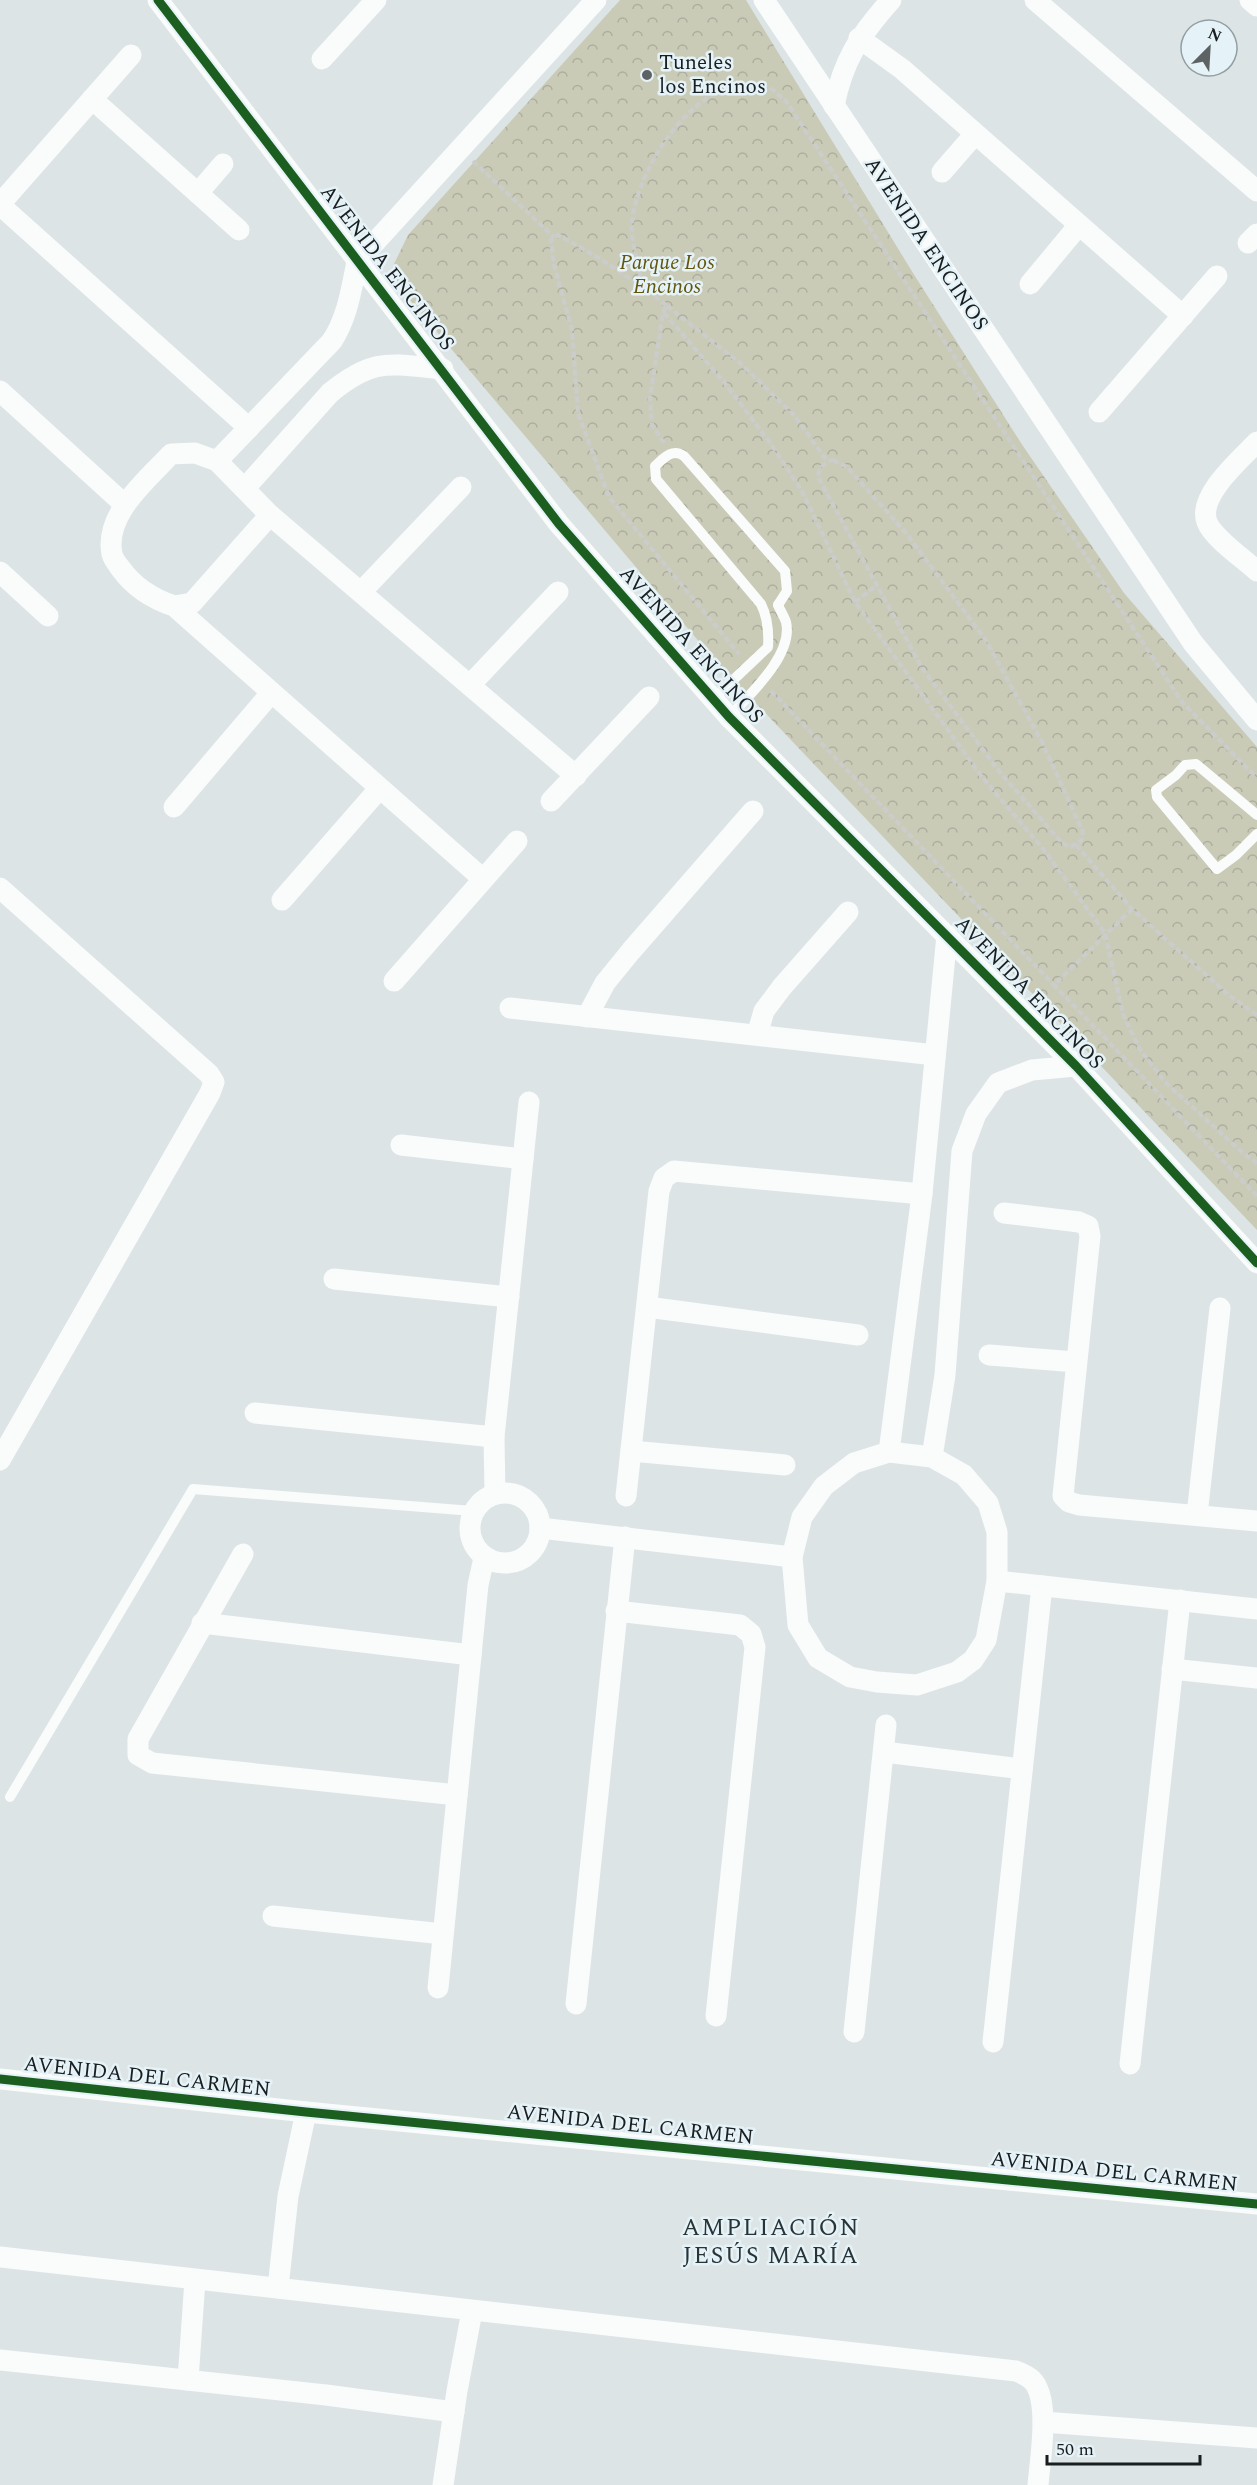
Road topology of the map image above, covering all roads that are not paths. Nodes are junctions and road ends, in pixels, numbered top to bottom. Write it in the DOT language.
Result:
graph roads {
  1 [pos="158,0"];
  2 [pos="376,0"];
  3 [pos="596,0"];
  4 [pos="764,0"];
  5 [pos="891,0"];
  6 [pos="1035,0"];
  7 [pos="1250,0"];
  8 [pos="1257,6"];
  9 [pos="859,38"];
  10 [pos="131,55"];
  11 [pos="322,59"];
  12 [pos="92,99"];
  13 [pos="834,106"];
  14 [pos="975,134"];
  15 [pos="223,164"];
  16 [pos="942,172"];
  17 [pos="1257,191"];
  18 [pos="198,194"];
  19 [pos="0,205"];
  20 [pos="1079,225"];
  21 [pos="239,230"];
  22 [pos="357,262"];
  23 [pos="1217,276"];
  24 [pos="1030,284"];
  25 [pos="1183,316"];
  26 [pos="443,369"];
  27 [pos="0,391"];
  28 [pos="1099,412"];
  29 [pos="249,428"];
  30 [pos="1257,442"];
  31 [pos="217,461"];
  32 [pos="461,487"];
  33 [pos="245,488"];
  34 [pos="125,505"];
  35 [pos="270,515"];
  36 [pos="1257,571"];
  37 [pos="0,572"];
  38 [pos="361,592"];
  39 [pos="558,592"];
  40 [pos="761,604"];
  41 [pos="778,605"];
  42 [pos="174,606"];
  43 [pos="48,616"];
  44 [pos="470,685"];
  45 [pos="272,693"];
  46 [pos="649,697"];
  47 [pos="713,699"];
  48 [pos="729,717"];
  49 [pos="1257,720"];
  50 [pos="576,776"];
  51 [pos="379,789"];
  52 [pos="551,801"];
  53 [pos="174,807"];
  54 [pos="753,811"];
  55 [pos="1257,815"];
  56 [pos="1257,834"];
  57 [pos="518,841"];
  58 [pos="483,879"];
  59 [pos="0,888"];
  60 [pos="282,900"];
  61 [pos="848,912"];
  62 [pos="947,934"];
  63 [pos="394,981"];
  64 [pos="510,1008"];
  65 [pos="587,1017"];
  66 [pos="757,1035"];
  67 [pos="935,1055"];
  68 [pos="1076,1066"];
  69 [pos="529,1102"];
  70 [pos="401,1145"];
  71 [pos="524,1159"];
  72 [pos="922,1194"];
  73 [pos="1004,1213"];
  74 [pos="1257,1263"];
  75 [pos="334,1279"];
  76 [pos="509,1298"];
  77 [pos="647,1307"];
  78 [pos="1220,1308"];
  79 [pos="858,1335"];
  80 [pos="989,1355"];
  81 [pos="1076,1362"];
  82 [pos="255,1413"];
  83 [pos="494,1437"];
  84 [pos="631,1451"];
  85 [pos="889,1452"];
  86 [pos="932,1457"];
  87 [pos="0,1460"];
  88 [pos="785,1465"];
  89 [pos="495,1494"];
  90 [pos="626,1496"];
  91 [pos="473,1511"];
  92 [pos="1197,1515"];
  93 [pos="1257,1521"];
  94 [pos="540,1528"];
  95 [pos="625,1538"];
  96 [pos="243,1554"];
  97 [pos="792,1557"];
  98 [pos="484,1558"];
  99 [pos="997,1581"];
  100 [pos="1042,1586"];
  101 [pos="1180,1600"];
  102 [pos="1257,1609"];
  103 [pos="616,1611"];
  104 [pos="202,1623"];
  105 [pos="471,1655"];
  106 [pos="1173,1669"];
  107 [pos="1257,1678"];
  108 [pos="886,1725"];
  109 [pos="884,1752"];
  110 [pos="1023,1769"];
  111 [pos="457,1795"];
  112 [pos="10,1797"];
  113 [pos="273,1916"];
  114 [pos="443,1934"];
  115 [pos="438,1988"];
  116 [pos="576,2004"];
  117 [pos="716,2016"];
  118 [pos="854,2032"];
  119 [pos="993,2042"];
  120 [pos="1130,2064"];
  121 [pos="0,2079"];
  122 [pos="306,2112"];
  123 [pos="1257,2204"];
  124 [pos="0,2257"];
  125 [pos="195,2280"];
  126 [pos="278,2288"];
  127 [pos="472,2311"];
  128 [pos="0,2360"];
  129 [pos="188,2380"];
  130 [pos="454,2412"];
  131 [pos="1043,2422"];
  132 [pos="1257,2438"];
  133 [pos="443,2485"];
  134 [pos="1038,2485"];
  1 -- 22 [label="street, AVENIDA ENCINOS"];
  2 -- 11 [label="street"];
  3 -- 22 [label="street"];
  4 -- 13 [label="street, AVENIDA ENCINOS"];
  5 -- 9 [label="street"];
  6 -- 17 [label="street"];
  7 -- 8 [label="street"];
  9 -- 13 [label="street"];
  9 -- 14 [label="street"];
  10 -- 12 [label="street"];
  12 -- 18 [label="street"];
  12 -- 19 [label="street"];
  13 -- 49 [label="street, AVENIDA ENCINOS"];
  14 -- 16 [label="street"];
  14 -- 20 [label="street"];
  15 -- 18 [label="street"];
  18 -- 21 [label="street"];
  19 -- 29 [label="street"];
  20 -- 24 [label="street"];
  20 -- 25 [label="street"];
  22 -- 26 [label="street, AVENIDA ENCINOS"];
  22 -- 29 [label="street"];
  23 -- 25 [label="street"];
  25 -- 28 [label="street"];
  26 -- 33 [label="street"];
  26 -- 47 [label="street, AVENIDA ENCINOS"];
  27 -- 34 [label="street"];
  29 -- 31 [label="street"];
  30 -- 36 [label="street"];
  31 -- 33 [label="street"];
  31 -- 34 [label="street"];
  32 -- 38 [label="street"];
  33 -- 35 [label="street"];
  34 -- 42 [label="street"];
  35 -- 38 [label="street"];
  35 -- 42 [label="street"];
  37 -- 43 [label="street"];
  38 -- 44 [label="street"];
  39 -- 44 [label="street"];
  40 -- 41 [label="lane"];
  40 -- 41 [label="lane"];
  40 -- 47 [label="lane"];
  41 -- 48 [label="lane"];
  42 -- 45 [label="street"];
  44 -- 50 [label="street"];
  45 -- 51 [label="street"];
  45 -- 53 [label="street"];
  46 -- 50 [label="street"];
  47 -- 48 [label="street, AVENIDA ENCINOS"];
  48 -- 62 [label="street, AVENIDA ENCINOS"];
  50 -- 52 [label="street"];
  51 -- 58 [label="street"];
  51 -- 60 [label="street"];
  54 -- 65 [label="street"];
  55 -- 56 [label="lane"];
  57 -- 58 [label="street"];
  58 -- 63 [label="street"];
  59 -- 87 [label="street"];
  61 -- 66 [label="street"];
  62 -- 67 [label="street"];
  62 -- 68 [label="street, AVENIDA ENCINOS"];
  64 -- 65 [label="street"];
  65 -- 66 [label="street"];
  66 -- 67 [label="street"];
  67 -- 72 [label="street"];
  68 -- 74 [label="street, AVENIDA ENCINOS"];
  68 -- 86 [label="street"];
  69 -- 71 [label="street"];
  70 -- 71 [label="street"];
  71 -- 76 [label="street"];
  72 -- 77 [label="street"];
  72 -- 85 [label="street"];
  73 -- 81 [label="street"];
  75 -- 76 [label="street"];
  76 -- 83 [label="street"];
  77 -- 79 [label="street"];
  77 -- 84 [label="street"];
  78 -- 92 [label="street"];
  80 -- 81 [label="street"];
  81 -- 92 [label="street"];
  82 -- 83 [label="street"];
  83 -- 89 [label="street"];
  84 -- 88 [label="street"];
  84 -- 90 [label="street"];
  85 -- 86 [label="street"];
  85 -- 97 [label="street"];
  86 -- 99 [label="street"];
  89 -- 91 [label="street"];
  89 -- 94 [label="street"];
  91 -- 98 [label="street"];
  91 -- 112 [label="lane"];
  92 -- 93 [label="street"];
  94 -- 95 [label="street"];
  94 -- 98 [label="street"];
  95 -- 97 [label="street"];
  95 -- 103 [label="street"];
  96 -- 104 [label="street"];
  97 -- 99 [label="street"];
  98 -- 105 [label="street"];
  99 -- 100 [label="street"];
  100 -- 101 [label="street"];
  100 -- 110 [label="street"];
  101 -- 102 [label="street"];
  101 -- 106 [label="street"];
  103 -- 116 [label="street"];
  103 -- 117 [label="street"];
  104 -- 105 [label="street"];
  104 -- 111 [label="street"];
  105 -- 111 [label="street"];
  106 -- 107 [label="street"];
  106 -- 120 [label="street"];
  108 -- 109 [label="street"];
  109 -- 110 [label="street"];
  109 -- 118 [label="street"];
  110 -- 119 [label="street"];
  111 -- 114 [label="street"];
  113 -- 114 [label="street"];
  114 -- 115 [label="street"];
  121 -- 122 [label="street, AVENIDA DEL CARMEN"];
  122 -- 123 [label="street, AVENIDA DEL CARMEN"];
  122 -- 126 [label="street"];
  124 -- 125 [label="street"];
  125 -- 126 [label="street"];
  125 -- 129 [label="street"];
  126 -- 127 [label="street"];
  127 -- 130 [label="street"];
  127 -- 131 [label="street"];
  128 -- 129 [label="street"];
  129 -- 130 [label="street"];
  130 -- 133 [label="street"];
  131 -- 132 [label="street"];
  131 -- 134 [label="street"];
}
